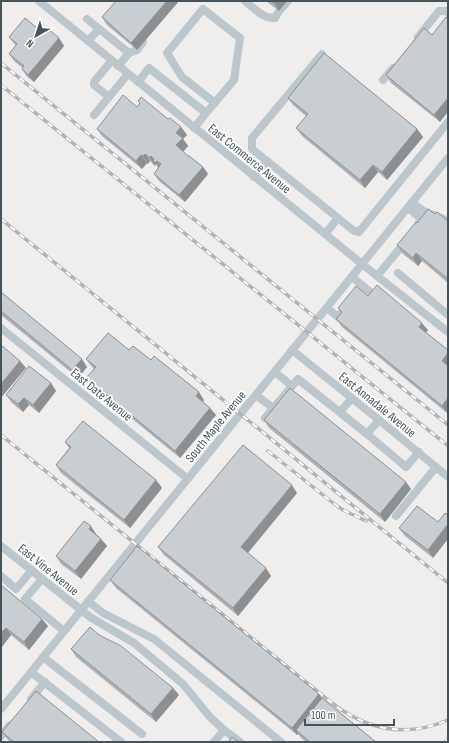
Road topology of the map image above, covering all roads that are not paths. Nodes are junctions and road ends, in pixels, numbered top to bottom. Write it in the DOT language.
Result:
graph roads {
  1 [pos="39,1"];
  2 [pos="245,1"];
  3 [pos="288,1"];
  4 [pos="448,13"];
  5 [pos="87,19"];
  6 [pos="99,29"];
  7 [pos="146,38"];
  8 [pos="88,41"];
  9 [pos="411,46"];
  10 [pos="129,53"];
  11 [pos="322,54"];
  12 [pos="115,63"];
  13 [pos="397,63"];
  14 [pos="128,74"];
  15 [pos="383,80"];
  16 [pos="138,82"];
  17 [pos="109,97"];
  18 [pos="215,103"];
  19 [pos="206,113"];
  20 [pos="94,115"];
  21 [pos="448,122"];
  22 [pos="194,128"];
  23 [pos="440,131"];
  24 [pos="448,137"];
  25 [pos="448,158"];
  26 [pos="267,161"];
  27 [pos="254,177"];
  28 [pos="410,205"];
  29 [pos="338,218"];
  30 [pos="448,222"];
  31 [pos="325,234"];
  32 [pos="362,264"];
  33 [pos="398,273"];
  34 [pos="377,276"];
  35 [pos="352,277"];
  36 [pos="364,286"];
  37 [pos="373,294"];
  38 [pos="327,308"];
  39 [pos="448,315"];
  40 [pos="1,328"];
  41 [pos="448,332"];
  42 [pos="292,350"];
  43 [pos="274,372"];
  44 [pos="292,386"];
  45 [pos="256,395"];
  46 [pos="352,398"];
  47 [pos="273,408"];
  48 [pos="340,412"];
  49 [pos="265,418"];
  50 [pos="379,420"];
  51 [pos="367,434"];
  52 [pos="419,452"];
  53 [pos="436,467"];
  54 [pos="448,477"];
  55 [pos="188,479"];
  56 [pos="396,516"];
  57 [pos="1,546"];
  58 [pos="32,570"];
  59 [pos="1,576"];
  60 [pos="42,579"];
  61 [pos="88,601"];
  62 [pos="81,610"];
  63 [pos="64,631"];
  64 [pos="43,657"];
  65 [pos="31,672"];
  66 [pos="45,682"];
  67 [pos="26,706"];
  68 [pos="1,709"];
  69 [pos="16,717"];
  70 [pos="224,730"];
  71 [pos="142,734"];
  72 [pos="1,735"];
  73 [pos="121,742"];
  74 [pos="214,742"];
  75 [pos="240,742"];
  76 [pos="281,742"];
  1 -- 8 [label="street, East Commerce Avenue"];
  2 -- 3 [label="street"];
  4 -- 9 [label="street"];
  5 -- 6 [label="street"];
  6 -- 8 [label="street"];
  6 -- 10 [label="street"];
  7 -- 10 [label="street"];
  8 -- 12 [label="street, East Commerce Avenue"];
  10 -- 12 [label="street"];
  11 -- 26 [label="street"];
  12 -- 14 [label="street, East Commerce Avenue"];
  12 -- 17 [label="street"];
  13 -- 15 [label="street"];
  14 -- 16 [label="street, East Commerce Avenue"];
  14 -- 17 [label="street"];
  16 -- 19 [label="street"];
  16 -- 22 [label="street, East Commerce Avenue"];
  17 -- 20 [label="street"];
  18 -- 18 [label="street"];
  18 -- 19 [label="street"];
  19 -- 22 [label="street"];
  21 -- 23 [label="street"];
  22 -- 27 [label="street, East Commerce Avenue"];
  23 -- 24 [label="street"];
  23 -- 29 [label="street"];
  25 -- 28 [label="street, South Maple Avenue"];
  26 -- 27 [label="street"];
  26 -- 29 [label="street"];
  27 -- 31 [label="street, East Commerce Avenue"];
  28 -- 30 [label="street"];
  28 -- 32 [label="street, South Maple Avenue"];
  28 -- 34 [label="street"];
  29 -- 31 [label="street"];
  31 -- 32 [label="street, East Commerce Avenue"];
  32 -- 34 [label="street, East Commerce Avenue"];
  32 -- 35 [label="street, South Maple Avenue"];
  33 -- 39 [label="street"];
  34 -- 41 [label="street, East Commerce Avenue"];
  35 -- 36 [label="street"];
  35 -- 38 [label="street, South Maple Avenue"];
  36 -- 37 [label="street"];
  36 -- 38 [label="street"];
  38 -- 42 [label="street, South Maple Avenue"];
  40 -- 55 [label="street, East Date Avenue"];
  42 -- 43 [label="street, South Maple Avenue"];
  42 -- 46 [label="street, East Annadale Avenue"];
  43 -- 44 [label="street"];
  43 -- 45 [label="street, South Maple Avenue"];
  44 -- 47 [label="street"];
  44 -- 48 [label="street"];
  45 -- 47 [label="street"];
  45 -- 55 [label="street, South Maple Avenue"];
  46 -- 48 [label="street"];
  46 -- 50 [label="street, East Annadale Avenue"];
  47 -- 49 [label="street"];
  48 -- 51 [label="street"];
  50 -- 51 [label="street"];
  50 -- 52 [label="street, East Annadale Avenue"];
  51 -- 52 [label="street"];
  52 -- 53 [label="street, East Annadale Avenue"];
  53 -- 54 [label="street, East Annadale Avenue"];
  53 -- 56 [label="street"];
  55 -- 61 [label="street, South Maple Avenue"];
  57 -- 58 [label="street, East Vine Avenue"];
  58 -- 59 [label="street"];
  58 -- 60 [label="street, East Vine Avenue"];
  60 -- 62 [label="street, East Vine Avenue"];
  60 -- 63 [label="street"];
  61 -- 62 [label="street, South Maple Avenue"];
  61 -- 76 [label="street"];
  62 -- 63 [label="street, South Maple Avenue"];
  62 -- 70 [label="street, East Vine Avenue"];
  63 -- 64 [label="street, South Maple Avenue"];
  64 -- 65 [label="street, South Maple Avenue"];
  64 -- 71 [label="street"];
  65 -- 66 [label="street"];
  65 -- 68 [label="street, South Maple Avenue"];
  66 -- 67 [label="street"];
  66 -- 73 [label="street"];
  69 -- 72 [label="street"];
  70 -- 74 [label="street"];
  70 -- 75 [label="street, East Vine Avenue"];
}
